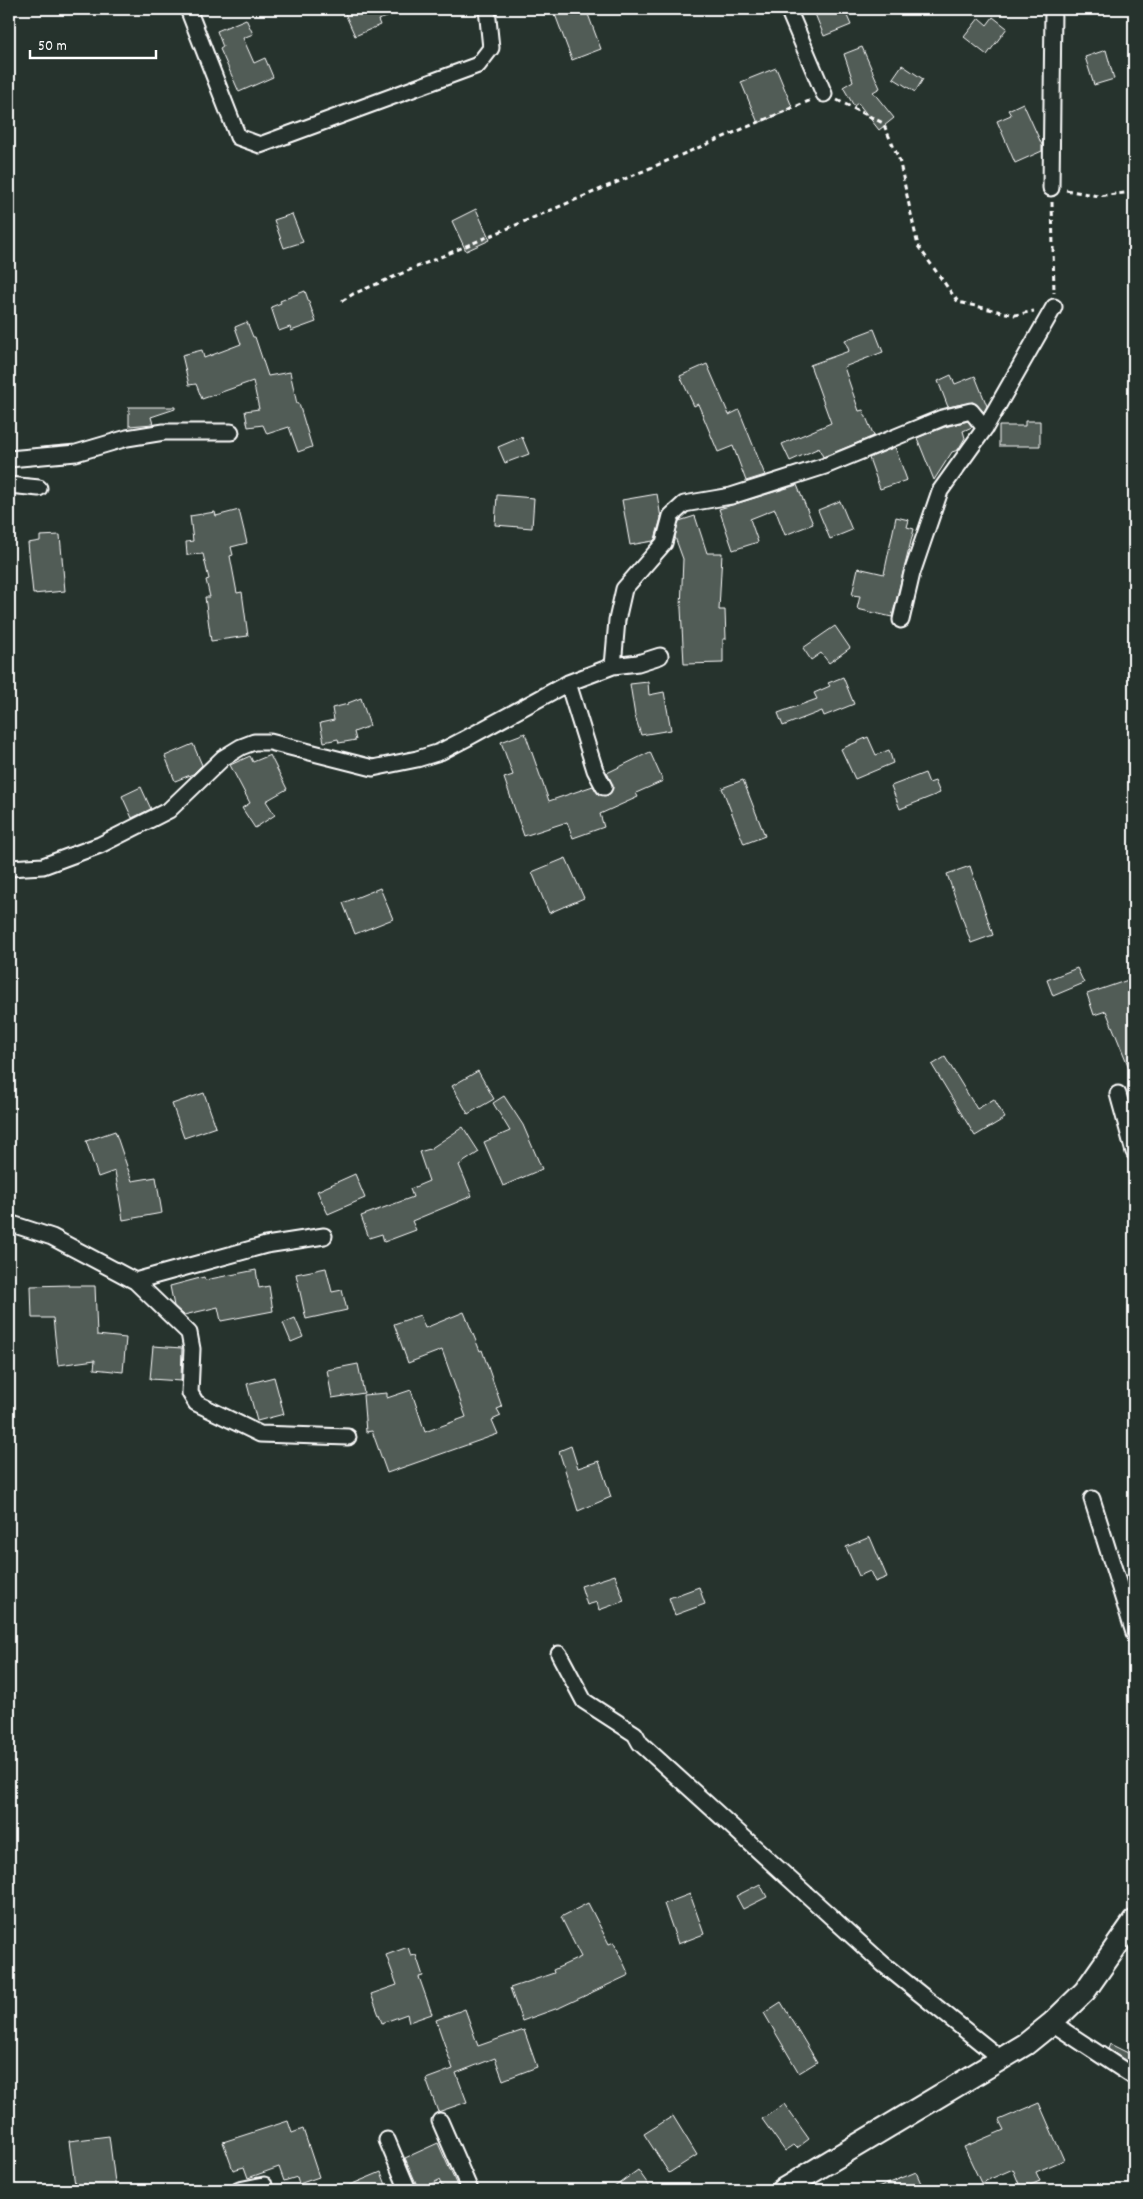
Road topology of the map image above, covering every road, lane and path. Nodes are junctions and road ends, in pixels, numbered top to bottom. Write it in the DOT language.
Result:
graph roads {
  1 [pos="188,9"];
  2 [pos="488,9"];
  3 [pos="788,9"];
  4 [pos="1053,9"];
  5 [pos="824,94"];
  6 [pos="1051,188"];
  7 [pos="1134,192"];
  8 [pos="342,301"];
  9 [pos="1054,306"];
  10 [pos="985,428"];
  11 [pos="231,432"];
  12 [pos="9,459"];
  13 [pos="9,485"];
  14 [pos="39,488"];
  15 [pos="901,620"];
  16 [pos="660,656"];
  17 [pos="614,666"];
  18 [pos="568,683"];
  19 [pos="604,788"];
  20 [pos="9,868"];
  21 [pos="1118,1094"];
  22 [pos="1134,1152"];
  23 [pos="9,1223"];
  24 [pos="324,1236"];
  25 [pos="135,1281"];
  26 [pos="348,1438"];
  27 [pos="1092,1499"];
  28 [pos="1134,1633"];
  29 [pos="559,1654"];
  30 [pos="1134,1921"];
  31 [pos="1052,2023"];
  32 [pos="1001,2060"];
  33 [pos="1134,2077"];
  34 [pos="440,2121"];
  35 [pos="387,2140"];
  36 [pos="264,2185"];
  37 [pos="239,2190"];
  38 [pos="408,2190"];
  39 [pos="470,2190"];
  40 [pos="782,2190"];
  1 -- 2 [label="street"];
  3 -- 5 [label="street"];
  4 -- 6 [label="street"];
  5 -- 8 [label="path"];
  5 -- 9 [label="path"];
  6 -- 7 [label="path"];
  6 -- 9 [label="path"];
  9 -- 10 [label="street"];
  10 -- 15 [label="street"];
  10 -- 17 [label="street"];
  11 -- 12 [label="street"];
  13 -- 14 [label="street"];
  16 -- 17 [label="street"];
  17 -- 18 [label="street"];
  18 -- 19 [label="street"];
  18 -- 20 [label="street"];
  21 -- 22 [label="street"];
  23 -- 25 [label="street"];
  24 -- 25 [label="street"];
  25 -- 26 [label="street"];
  27 -- 28 [label="street"];
  29 -- 32 [label="street"];
  30 -- 31 [label="main road"];
  31 -- 32 [label="main road"];
  31 -- 33 [label="street"];
  32 -- 40 [label="main road"];
  34 -- 39 [label="street"];
  35 -- 38 [label="street"];
  36 -- 37 [label="street"];
}
